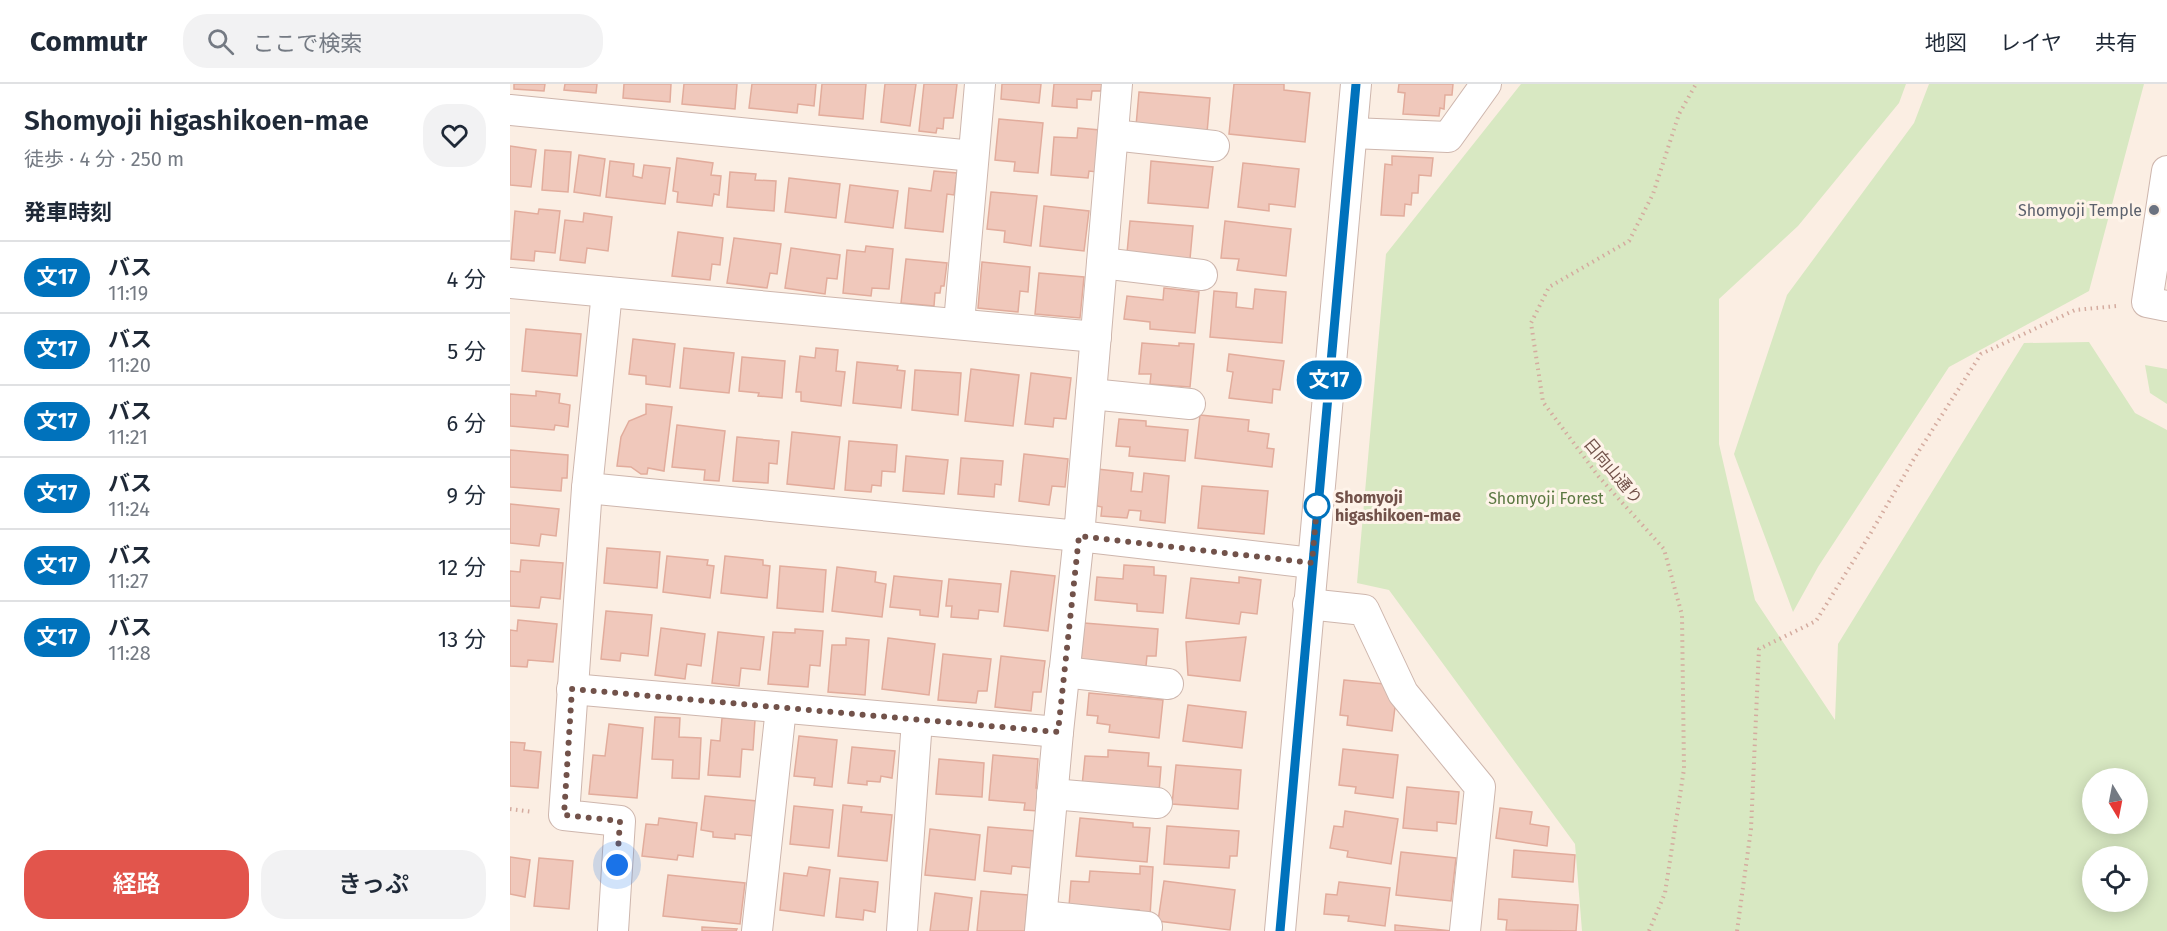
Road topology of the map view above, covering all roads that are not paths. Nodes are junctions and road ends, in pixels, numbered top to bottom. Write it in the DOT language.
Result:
graph roads {
  1 [pos="980,84"];
  2 [pos="1117,84"];
  3 [pos="1356,84"];
  4 [pos="1486,84"];
  5 [pos="510,110"];
  6 [pos="1352,133"];
  7 [pos="1113,135"];
  8 [pos="1214,146"];
  9 [pos="974,156"];
  10 [pos="2167,171"];
  11 [pos="1102,263"];
  12 [pos="1202,275"];
  13 [pos="510,283"];
  14 [pos="607,292"];
  15 [pos="2157,304"];
  16 [pos="959,323"];
  17 [pos="1096,337"];
  18 [pos="1091,394"];
  19 [pos="1190,404"];
  20 [pos="587,488"];
  21 [pos="1079,536"];
  22 [pos="1312,563"];
  23 [pos="1308,603"];
  24 [pos="1064,672"];
  25 [pos="1168,684"];
  26 [pos="572,689"];
  27 [pos="781,708"];
  28 [pos="917,720"];
  29 [pos="1058,732"];
  30 [pos="1052,795"];
  31 [pos="1157,803"];
  32 [pos="1041,924"];
  33 [pos="1147,927"];
  34 [pos="614,931"];
  35 [pos="757,931"];
  36 [pos="902,931"];
  37 [pos="1280,931"];
  38 [pos="1465,931"];
  1 -- 9 [label="street"];
  2 -- 7 [label="street"];
  3 -- 6 [label="street"];
  4 -- 6 [label="street"];
  5 -- 9 [label="street"];
  6 -- 22 [label="street"];
  7 -- 8 [label="street"];
  7 -- 11 [label="street"];
  9 -- 16 [label="street"];
  10 -- 15 [label="street"];
  11 -- 12 [label="street"];
  11 -- 17 [label="street"];
  13 -- 14 [label="street"];
  14 -- 16 [label="street"];
  14 -- 20 [label="street"];
  16 -- 17 [label="street"];
  17 -- 18 [label="street"];
  18 -- 19 [label="street"];
  18 -- 21 [label="street"];
  20 -- 21 [label="street"];
  20 -- 26 [label="street"];
  21 -- 22 [label="street"];
  21 -- 24 [label="street"];
  22 -- 23 [label="street"];
  23 -- 37 [label="street"];
  23 -- 38 [label="street"];
  24 -- 25 [label="street"];
  24 -- 29 [label="street"];
  26 -- 27 [label="street"];
  26 -- 34 [label="street"];
  27 -- 28 [label="street"];
  27 -- 35 [label="street"];
  28 -- 29 [label="street"];
  28 -- 36 [label="street"];
  29 -- 30 [label="street"];
  30 -- 31 [label="street"];
  30 -- 32 [label="street"];
  32 -- 33 [label="street"];
}
